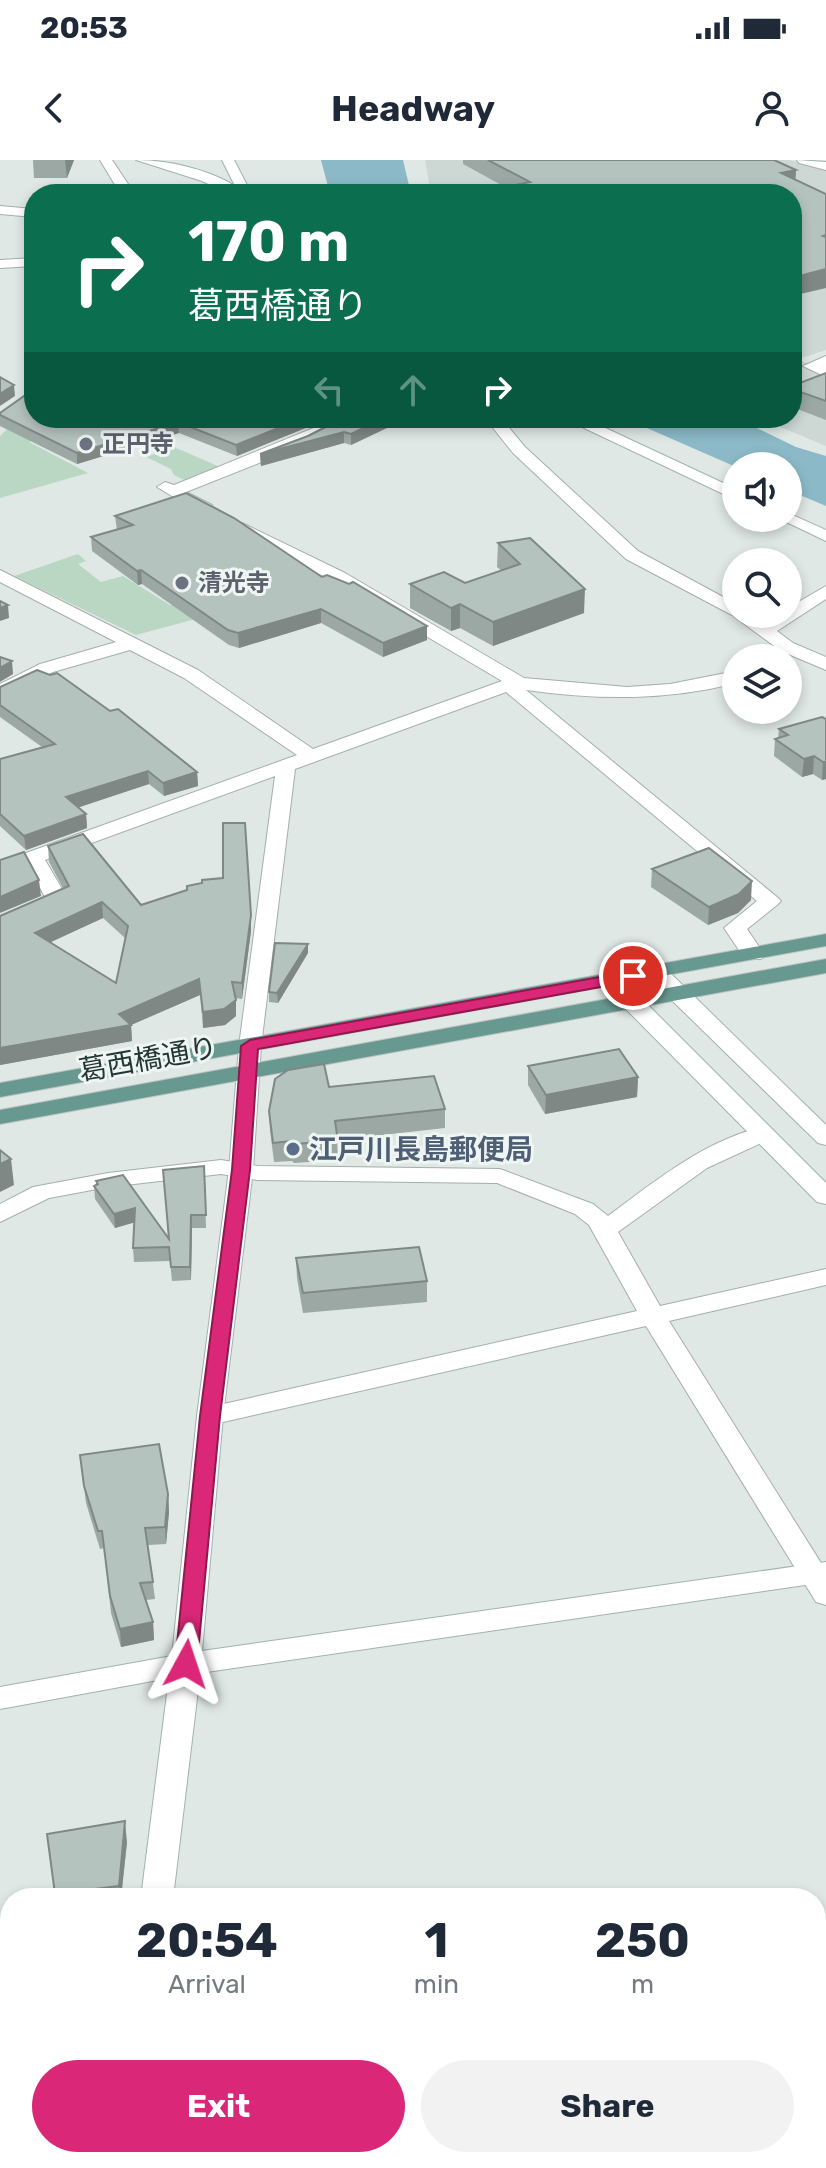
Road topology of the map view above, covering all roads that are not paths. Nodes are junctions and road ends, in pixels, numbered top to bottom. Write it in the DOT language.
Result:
graph roads {
  1 [pos="106,160"];
  2 [pos="142,160"];
  3 [pos="228,160"];
  4 [pos="803,160"];
  5 [pos="826,166"];
  6 [pos="121,184"];
  7 [pos="219,184"];
  8 [pos="240,184"];
  9 [pos="0,210"];
  10 [pos="24,212"];
  11 [pos="24,263"];
  12 [pos="0,264"];
  13 [pos="826,360"];
  14 [pos="826,372"];
  15 [pos="329,428"];
  16 [pos="501,428"];
  17 [pos="592,428"];
  18 [pos="722,488"];
  19 [pos="802,525"];
  20 [pos="826,536"];
  21 [pos="0,575"];
  22 [pos="821,600"];
  23 [pos="722,603"];
  24 [pos="761,628"];
  25 [pos="765,631"];
  26 [pos="131,644"];
  27 [pos="777,644"];
  28 [pos="802,657"];
  29 [pos="826,664"];
  30 [pos="722,680"];
  31 [pos="514,684"];
  32 [pos="0,692"];
  33 [pos="312,757"];
  34 [pos="286,766"];
  35 [pos="0,924"];
  36 [pos="820,940"];
  37 [pos="753,954"];
  38 [pos="826,966"];
  39 [pos="656,972"];
  40 [pos="610,980"];
  41 [pos="676,993"];
  42 [pos="630,1002"];
  43 [pos="248,1058"];
  44 [pos="0,1090"];
  45 [pos="0,1117"];
  46 [pos="762,1134"];
  47 [pos="826,1138"];
  48 [pos="241,1170"];
  49 [pos="826,1197"];
  50 [pos="0,1214"];
  51 [pos="605,1230"];
  52 [pos="826,1277"];
  53 [pos="653,1316"];
  54 [pos="210,1416"];
  55 [pos="822,1580"];
  56 [pos="186,1664"];
  57 [pos="0,1698"];
  58 [pos="158,1888"];
  1 -- 6 [label="street"];
  2 -- 7 [label="street"];
  3 -- 8 [label="street"];
  4 -- 5 [label="street"];
  9 -- 10 [label="street"];
  11 -- 12 [label="street"];
  13 -- 14 [label="street"];
  15 -- 31 [label="street"];
  16 -- 23 [label="street"];
  17 -- 18 [label="street"];
  19 -- 20 [label="street"];
  21 -- 26 [label="street"];
  22 -- 25 [label="street"];
  24 -- 25 [label="street"];
  25 -- 27 [label="street"];
  26 -- 32 [label="street"];
  26 -- 33 [label="street"];
  28 -- 29 [label="street"];
  30 -- 31 [label="street"];
  31 -- 33 [label="street"];
  31 -- 37 [label="street"];
  33 -- 34 [label="street"];
  34 -- 35 [label="street"];
  34 -- 43 [label="street"];
  36 -- 37 [label="main road, 葛西橋通り"];
  37 -- 39 [label="main road, 葛西橋通り"];
  38 -- 41 [label="main road, 葛西橋通り"];
  39 -- 40 [label="main road, 葛西橋通り"];
  39 -- 41 [label="street"];
  40 -- 42 [label="street"];
  40 -- 43 [label="main road, 葛西橋通り"];
  41 -- 42 [label="main road, 葛西橋通り"];
  41 -- 47 [label="street"];
  42 -- 43 [label="main road, 葛西橋通り"];
  42 -- 46 [label="street"];
  43 -- 44 [label="main road, 葛西橋通り"];
  43 -- 45 [label="main road, 葛西橋通り"];
  43 -- 48 [label="street"];
  46 -- 49 [label="street"];
  46 -- 51 [label="street"];
  48 -- 50 [label="street"];
  48 -- 51 [label="street"];
  48 -- 54 [label="street"];
  51 -- 53 [label="street"];
  52 -- 53 [label="street"];
  53 -- 54 [label="street"];
  53 -- 55 [label="street"];
  54 -- 56 [label="street"];
  55 -- 56 [label="street"];
  56 -- 57 [label="street"];
  56 -- 58 [label="street"];
}
